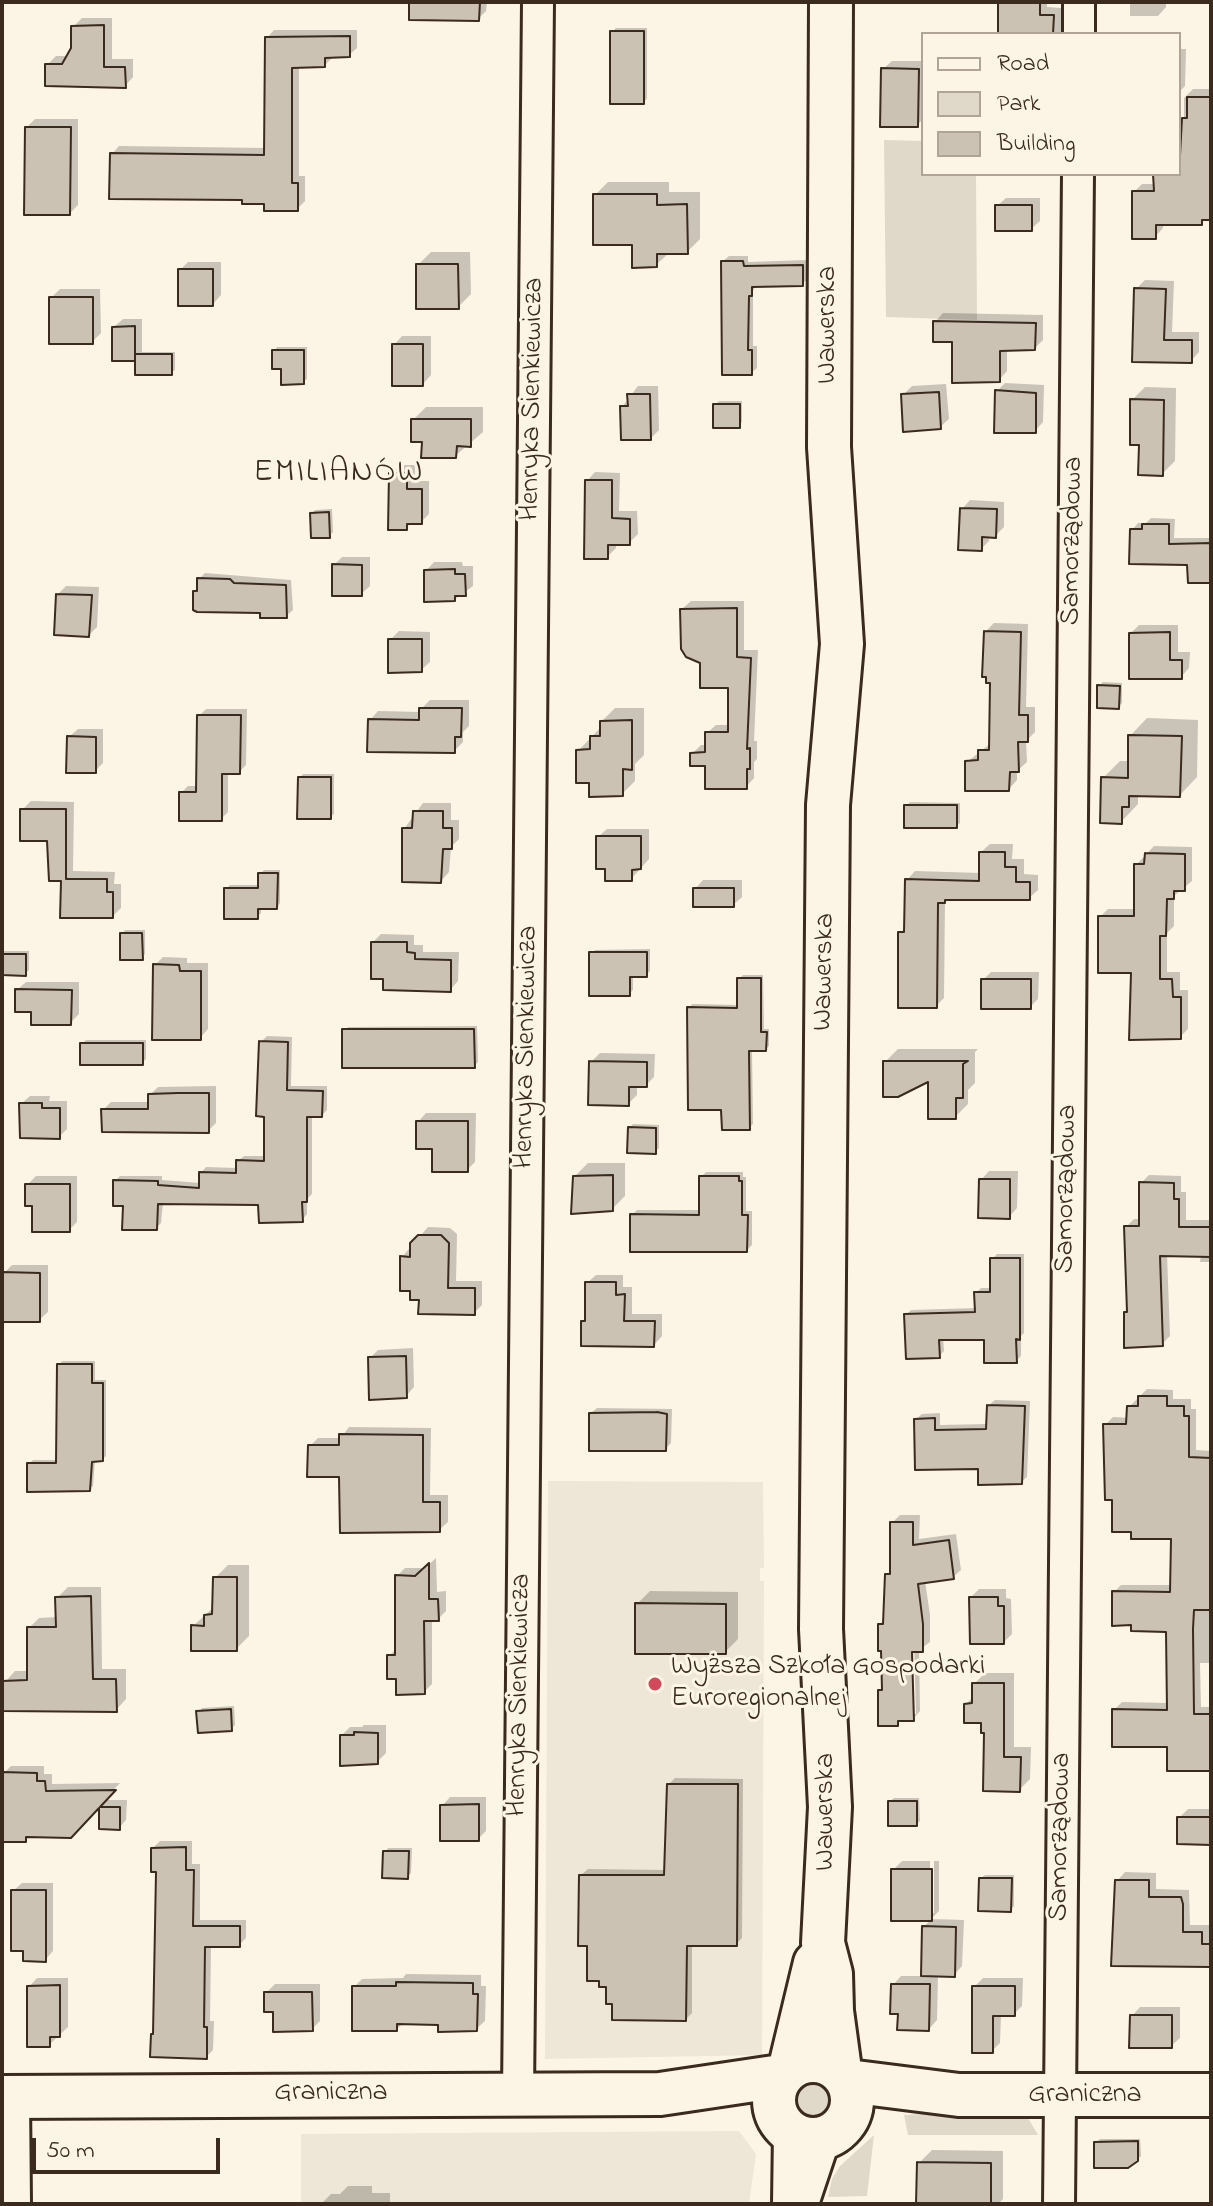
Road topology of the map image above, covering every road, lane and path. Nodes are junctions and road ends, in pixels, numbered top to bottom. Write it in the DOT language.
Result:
graph roads {
  1 [pos="538,2"];
  2 [pos="831,2"];
  3 [pos="1079,2"];
  4 [pos="1079,32"];
  5 [pos="1078,176"];
  6 [pos="518,2093"];
  7 [pos="1211,2095"];
  8 [pos="1060,2096"];
  9 [pos="8,2097"];
  10 [pos="812,2099"];
  11 [pos="15,2204"];
  12 [pos="788,2204"];
  13 [pos="803,2204"];
  14 [pos="1059,2204"];
  1 -- 6 [label="street, Henryka Sienkiewicza"];
  2 -- 10 [label="street, Wawerska"];
  3 -- 4 [label="street"];
  5 -- 8 [label="street, Samorządowa"];
  6 -- 9 [label="street, Graniczna"];
  6 -- 10 [label="street, Graniczna"];
  7 -- 8 [label="street, Graniczna"];
  8 -- 10 [label="street, Graniczna"];
  8 -- 14 [label="street, Samorządowa"];
  9 -- 11 [label="street"];
  10 -- 12 [label="street, Wawerska"];
  10 -- 13 [label="street, Wawerska"];
}
